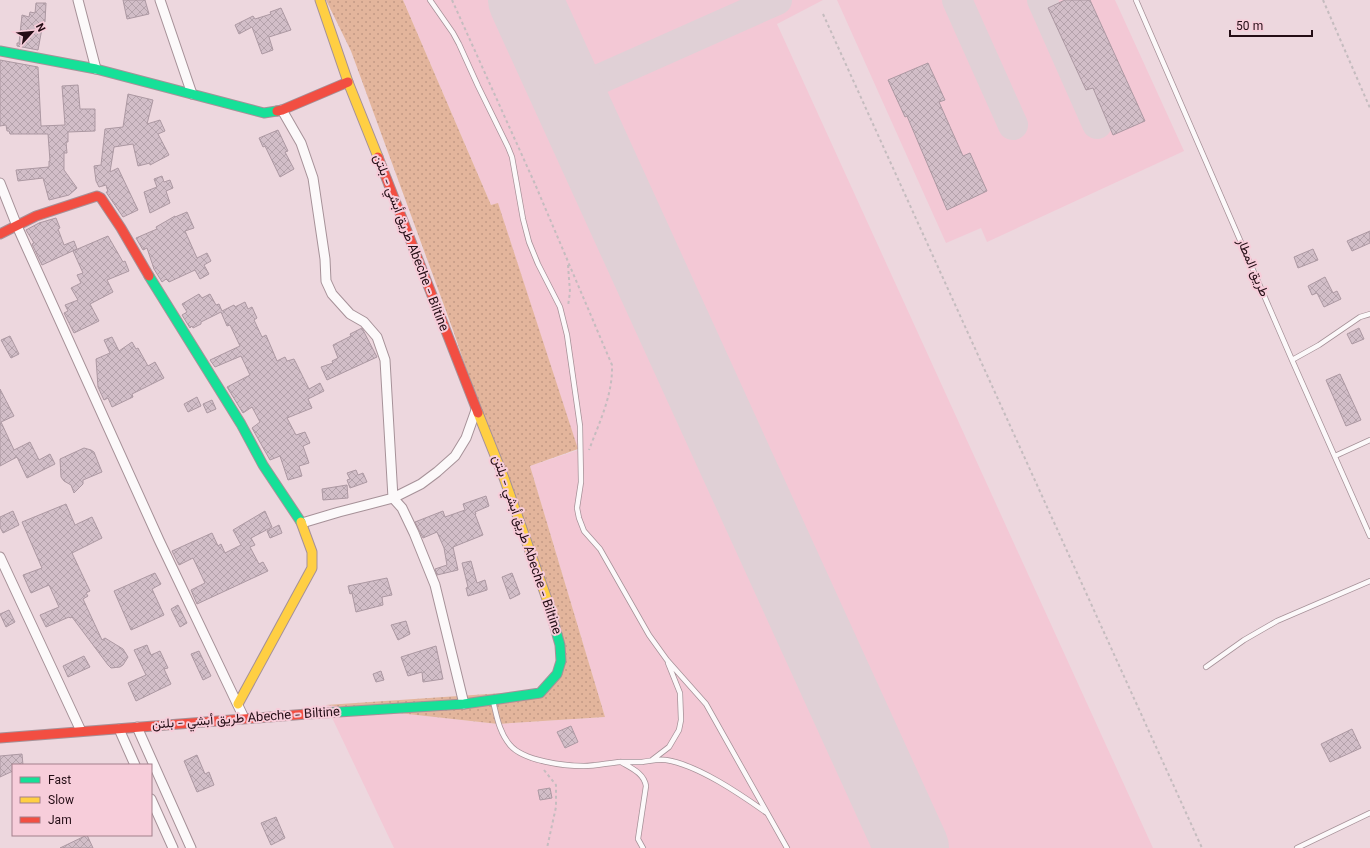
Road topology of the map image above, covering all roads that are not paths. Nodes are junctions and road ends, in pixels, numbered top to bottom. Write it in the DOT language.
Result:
graph roads {
  1 [pos="78,0"];
  2 [pos="160,0"];
  3 [pos="320,0"];
  4 [pos="430,0"];
  5 [pos="1136,0"];
  6 [pos="0,51"];
  7 [pos="96,69"];
  8 [pos="348,82"];
  9 [pos="192,94"];
  10 [pos="282,110"];
  11 [pos="0,183"];
  12 [pos="17,226"];
  13 [pos="0,234"];
  14 [pos="1370,314"];
  15 [pos="1292,360"];
  16 [pos="476,410"];
  17 [pos="1370,440"];
  18 [pos="1335,456"];
  19 [pos="393,498"];
  20 [pos="302,523"];
  21 [pos="1370,536"];
  22 [pos="0,557"];
  23 [pos="1370,581"];
  24 [pos="667,660"];
  25 [pos="1206,667"];
  26 [pos="493,701"];
  27 [pos="238,704"];
  28 [pos="464,704"];
  29 [pos="244,718"];
  30 [pos="137,727"];
  31 [pos="119,729"];
  32 [pos="81,731"];
  33 [pos="0,738"];
  34 [pos="652,760"];
  35 [pos="620,762"];
  36 [pos="136,764"];
  37 [pos="152,801"];
  38 [pos="768,813"];
  39 [pos="1370,813"];
  40 [pos="173,848"];
  41 [pos="191,848"];
  42 [pos="643,848"];
  43 [pos="788,848"];
  44 [pos="1297,848"];
  1 -- 7 [label="street"];
  2 -- 9 [label="street"];
  3 -- 8 [label="main road, طريق أبشي - بلتن Abeche - Biltine"];
  4 -- 24 [label="lane"];
  5 -- 15 [label="lane, طريق المطار"];
  6 -- 7 [label="main road"];
  7 -- 9 [label="main road"];
  8 -- 10 [label="main road"];
  8 -- 16 [label="main road, طريق أبشي - بلتن Abeche - Biltine"];
  9 -- 10 [label="main road"];
  10 -- 19 [label="street"];
  11 -- 12 [label="street"];
  12 -- 13 [label="main road"];
  12 -- 20 [label="main road"];
  12 -- 27 [label="street"];
  14 -- 15 [label="lane"];
  15 -- 18 [label="lane, طريق المطار"];
  16 -- 19 [label="street"];
  16 -- 26 [label="main road, طريق أبشي - بلتن Abeche - Biltine"];
  17 -- 18 [label="lane"];
  18 -- 21 [label="lane, طريق المطار"];
  19 -- 20 [label="street"];
  19 -- 28 [label="street"];
  20 -- 27 [label="main road"];
  22 -- 32 [label="street"];
  23 -- 25 [label="lane"];
  24 -- 34 [label="lane"];
  24 -- 38 [label="lane"];
  26 -- 28 [label="main road, طريق أبشي - بلتن Abeche - Biltine"];
  26 -- 35 [label="lane"];
  27 -- 29 [label="street"];
  28 -- 29 [label="main road, طريق أبشي - بلتن Abeche - Biltine"];
  29 -- 30 [label="main road, طريق أبشي - بلتن Abeche - Biltine"];
  30 -- 31 [label="main road, طريق أبشي - بلتن Abeche - Biltine"];
  30 -- 41 [label="street"];
  31 -- 32 [label="main road, طريق أبشي - بلتن Abeche - Biltine"];
  31 -- 36 [label="street"];
  32 -- 33 [label="main road, طريق أبشي - بلتن Abeche - Biltine"];
  34 -- 35 [label="lane"];
  34 -- 38 [label="lane"];
  35 -- 42 [label="lane"];
  37 -- 40 [label="street"];
  38 -- 43 [label="lane"];
  39 -- 44 [label="lane"];
}
